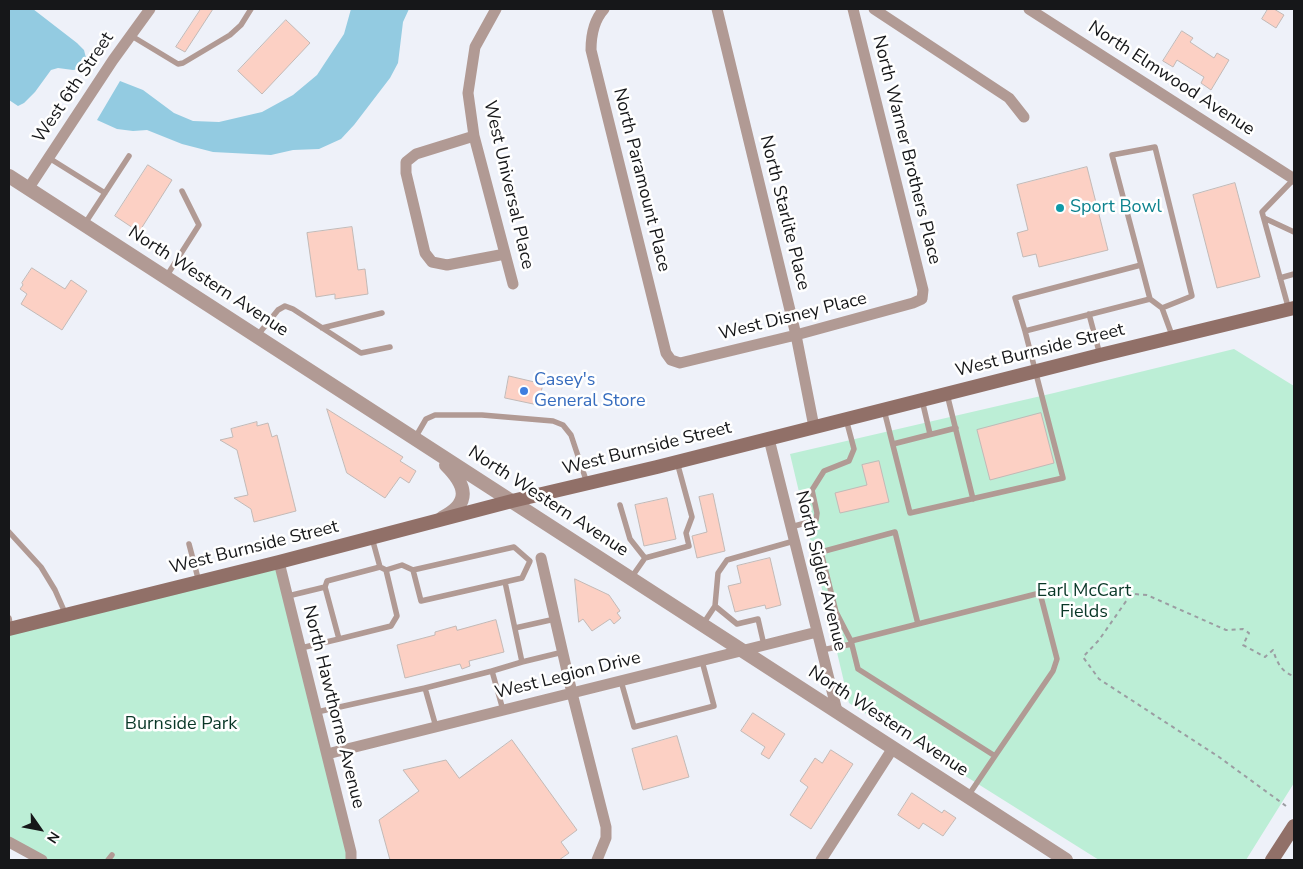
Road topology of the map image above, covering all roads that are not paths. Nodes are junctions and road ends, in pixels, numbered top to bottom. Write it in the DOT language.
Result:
graph roads {
  1 [pos="150,9"];
  2 [pos="251,9"];
  3 [pos="496,9"];
  4 [pos="604,9"];
  5 [pos="717,9"];
  6 [pos="853,9"];
  7 [pos="874,9"];
  8 [pos="1029,9"];
  9 [pos="130,35"];
  10 [pos="1024,117"];
  11 [pos="474,136"];
  12 [pos="129,156"];
  13 [pos="48,158"];
  14 [pos="9,176"];
  15 [pos="1294,179"];
  16 [pos="28,189"];
  17 [pos="182,191"];
  18 [pos="105,193"];
  19 [pos="1264,218"];
  20 [pos="84,225"];
  21 [pos="1294,232"];
  22 [pos="505,254"];
  23 [pos="1141,265"];
  24 [pos="1294,274"];
  25 [pos="166,277"];
  26 [pos="1280,278"];
  27 [pos="513,284"];
  28 [pos="922,299"];
  29 [pos="1150,299"];
  30 [pos="1162,308"];
  31 [pos="1292,309"];
  32 [pos="382,313"];
  33 [pos="1089,314"];
  34 [pos="322,328"];
  35 [pos="1025,331"];
  36 [pos="257,336"];
  37 [pos="796,336"];
  38 [pos="1173,338"];
  39 [pos="390,347"];
  40 [pos="1100,355"];
  41 [pos="671,360"];
  42 [pos="1036,372"];
  43 [pos="947,394"];
  44 [pos="922,400"];
  45 [pos="884,410"];
  46 [pos="846,419"];
  47 [pos="814,427"];
  48 [pos="956,428"];
  49 [pos="930,434"];
  50 [pos="415,438"];
  51 [pos="768,439"];
  52 [pos="893,444"];
  53 [pos="428,446"];
  54 [pos="677,462"];
  55 [pos="587,483"];
  56 [pos="973,499"];
  57 [pos="512,501"];
  58 [pos="620,505"];
  59 [pos="435,522"];
  60 [pos="791,527"];
  61 [pos="9,532"];
  62 [pos="372,538"];
  63 [pos="794,541"];
  64 [pos="189,544"];
  65 [pos="541,558"];
  66 [pos="645,558"];
  67 [pos="530,561"];
  68 [pos="279,562"];
  69 [pos="383,568"];
  70 [pos="413,570"];
  71 [pos="631,578"];
  72 [pos="199,582"];
  73 [pos="505,582"];
  74 [pos="325,587"];
  75 [pos="288,596"];
  76 [pos="715,606"];
  77 [pos="66,615"];
  78 [pos="555,619"];
  79 [pos="918,624"];
  80 [pos="10,625"];
  81 [pos="703,625"];
  82 [pos="515,628"];
  83 [pos="817,632"];
  84 [pos="339,639"];
  85 [pos="851,642"];
  86 [pos="764,645"];
  87 [pos="301,648"];
  88 [pos="822,650"];
  89 [pos="743,651"];
  90 [pos="563,652"];
  91 [pos="702,661"];
  92 [pos="522,662"];
  93 [pos="492,671"];
  94 [pos="621,681"];
  95 [pos="425,688"];
  96 [pos="572,694"];
  97 [pos="504,710"];
  98 [pos="317,712"];
  99 [pos="837,712"];
  100 [pos="436,727"];
  101 [pos="893,748"];
  102 [pos="327,754"];
  103 [pos="995,756"];
  104 [pos="968,796"];
  105 [pos="1294,826"];
  106 [pos="9,842"];
  107 [pos="1050,856"];
  108 [pos="42,860"];
  109 [pos="351,860"];
  110 [pos="597,860"];
  111 [pos="821,860"];
  112 [pos="1066,860"];
  113 [pos="1272,860"];
  1 -- 9 [label="street, West 6th Street"];
  2 -- 9 [label="lane"];
  3 -- 11 [label="street, West Universal Place"];
  4 -- 41 [label="street, North Paramount Place"];
  5 -- 37 [label="street, North Starlite Place"];
  6 -- 28 [label="street, North Warner Brothers Place"];
  7 -- 10 [label="street"];
  8 -- 15 [label="street, North Elmwood Avenue"];
  9 -- 13 [label="street, West 6th Street"];
  11 -- 22 [label="street, West Universal Place"];
  11 -- 22 [label="street"];
  12 -- 18 [label="lane"];
  13 -- 16 [label="street, West 6th Street"];
  13 -- 18 [label="lane"];
  14 -- 16 [label="street, North Western Avenue"];
  15 -- 19 [label="lane"];
  16 -- 20 [label="street, North Western Avenue"];
  17 -- 25 [label="lane"];
  18 -- 20 [label="lane"];
  19 -- 21 [label="lane"];
  19 -- 26 [label="lane"];
  20 -- 25 [label="street, North Western Avenue"];
  22 -- 27 [label="street, West Universal Place"];
  23 -- 29 [label="lane"];
  23 -- 30 [label="lane"];
  23 -- 35 [label="lane"];
  24 -- 26 [label="lane"];
  25 -- 36 [label="street, North Western Avenue"];
  26 -- 31 [label="lane"];
  28 -- 37 [label="street, West Disney Place"];
  29 -- 30 [label="lane"];
  29 -- 33 [label="lane"];
  30 -- 38 [label="lane"];
  31 -- 38 [label="main road, West Burnside Street"];
  32 -- 34 [label="lane"];
  33 -- 35 [label="lane"];
  33 -- 40 [label="lane"];
  34 -- 36 [label="lane"];
  34 -- 39 [label="lane"];
  35 -- 42 [label="lane"];
  36 -- 50 [label="street, North Western Avenue"];
  37 -- 41 [label="street, West Disney Place"];
  37 -- 47 [label="street, North Starlite Place"];
  38 -- 40 [label="main road, West Burnside Street"];
  40 -- 42 [label="main road, West Burnside Street"];
  42 -- 43 [label="main road, West Burnside Street"];
  42 -- 56 [label="lane"];
  43 -- 44 [label="main road, West Burnside Street"];
  43 -- 48 [label="lane"];
  44 -- 45 [label="main road, West Burnside Street"];
  44 -- 49 [label="lane"];
  45 -- 46 [label="main road, West Burnside Street"];
  45 -- 52 [label="lane"];
  46 -- 47 [label="main road, West Burnside Street"];
  46 -- 60 [label="lane"];
  47 -- 51 [label="main road, West Burnside Street"];
  48 -- 49 [label="lane"];
  48 -- 56 [label="lane"];
  49 -- 52 [label="lane"];
  50 -- 53 [label="street, North Western Avenue"];
  50 -- 55 [label="lane"];
  51 -- 54 [label="main road, West Burnside Street"];
  51 -- 60 [label="street, North Sigler Avenue"];
  52 -- 56 [label="lane"];
  53 -- 57 [label="street, North Western Avenue"];
  53 -- 59 [label="street"];
  54 -- 55 [label="main road, West Burnside Street"];
  54 -- 66 [label="lane"];
  55 -- 57 [label="main road, West Burnside Street"];
  57 -- 59 [label="main road, West Burnside Street"];
  57 -- 71 [label="street, North Western Avenue"];
  58 -- 66 [label="lane"];
  59 -- 62 [label="main road, West Burnside Street"];
  60 -- 63 [label="street, North Sigler Avenue"];
  61 -- 77 [label="lane"];
  62 -- 68 [label="main road, West Burnside Street"];
  62 -- 69 [label="lane"];
  63 -- 76 [label="lane"];
  63 -- 83 [label="street, North Sigler Avenue"];
  64 -- 72 [label="lane"];
  65 -- 67 [label="lane"];
  65 -- 78 [label="street"];
  66 -- 71 [label="lane"];
  67 -- 70 [label="lane"];
  67 -- 73 [label="lane"];
  68 -- 72 [label="main road, West Burnside Street"];
  68 -- 75 [label="street, North Hawthorne Avenue"];
  69 -- 70 [label="lane"];
  69 -- 74 [label="lane"];
  69 -- 84 [label="lane"];
  70 -- 73 [label="lane"];
  71 -- 81 [label="street, North Western Avenue"];
  72 -- 77 [label="main road, West Burnside Street"];
  73 -- 82 [label="lane"];
  74 -- 75 [label="lane"];
  74 -- 84 [label="lane"];
  75 -- 87 [label="street, North Hawthorne Avenue"];
  76 -- 81 [label="lane"];
  76 -- 86 [label="lane"];
  77 -- 80 [label="main road, West Burnside Street"];
  78 -- 82 [label="lane"];
  78 -- 90 [label="street"];
  79 -- 85 [label="lane"];
  79 -- 85 [label="lane"];
  79 -- 103 [label="lane"];
  81 -- 89 [label="street, North Western Avenue"];
  82 -- 92 [label="lane"];
  83 -- 86 [label="street, West Legion Drive"];
  83 -- 88 [label="street, North Sigler Avenue"];
  84 -- 87 [label="lane"];
  85 -- 88 [label="lane"];
  85 -- 103 [label="lane"];
  86 -- 89 [label="street, West Legion Drive"];
  87 -- 98 [label="street, North Hawthorne Avenue"];
  88 -- 99 [label="street, North Sigler Avenue"];
  89 -- 91 [label="street, West Legion Drive"];
  89 -- 99 [label="street, North Western Avenue"];
  90 -- 92 [label="lane"];
  90 -- 96 [label="street"];
  91 -- 94 [label="street, West Legion Drive"];
  91 -- 94 [label="lane"];
  92 -- 93 [label="lane"];
  93 -- 95 [label="lane"];
  93 -- 97 [label="lane"];
  94 -- 96 [label="street, West Legion Drive"];
  95 -- 98 [label="lane"];
  95 -- 100 [label="lane"];
  96 -- 97 [label="street, West Legion Drive"];
  96 -- 110 [label="street"];
  97 -- 100 [label="street, West Legion Drive"];
  98 -- 102 [label="street, North Hawthorne Avenue"];
  99 -- 101 [label="street, North Western Avenue"];
  100 -- 102 [label="street, West Legion Drive"];
  101 -- 104 [label="street, North Western Avenue"];
  101 -- 111 [label="street"];
  102 -- 109 [label="street, North Hawthorne Avenue"];
  103 -- 104 [label="lane"];
  104 -- 107 [label="street, North Western Avenue"];
  105 -- 113 [label="main road"];
  106 -- 108 [label="street"];
  107 -- 112 [label="street, North Western Avenue"];
}
